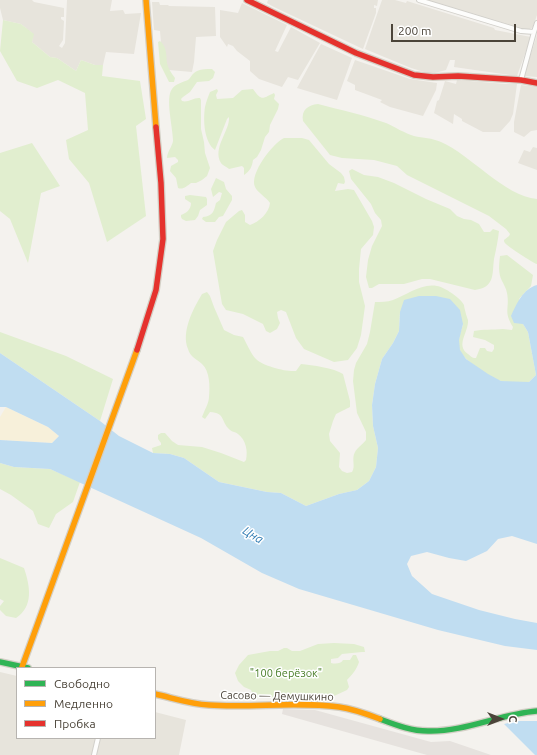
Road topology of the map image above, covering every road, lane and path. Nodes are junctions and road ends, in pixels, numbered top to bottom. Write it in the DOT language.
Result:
graph roads {
  1 [pos="146,0"];
  2 [pos="247,0"];
  3 [pos="419,0"];
  4 [pos="537,23"];
  5 [pos="534,32"];
  6 [pos="521,80"];
  7 [pos="537,83"];
  8 [pos="0,662"];
  9 [pos="25,667"];
  10 [pos="156,694"];
  11 [pos="537,711"];
  12 [pos="98,739"];
  13 [pos="94,755"];
  1 -- 9 [label="street"];
  2 -- 6 [label="street"];
  3 -- 5 [label="street"];
  4 -- 5 [label="street"];
  5 -- 6 [label="street"];
  6 -- 7 [label="street"];
  8 -- 9 [label="street"];
  10 -- 11 [label="street, Сасово — Демушкино"];
  12 -- 13 [label="street"];
}
